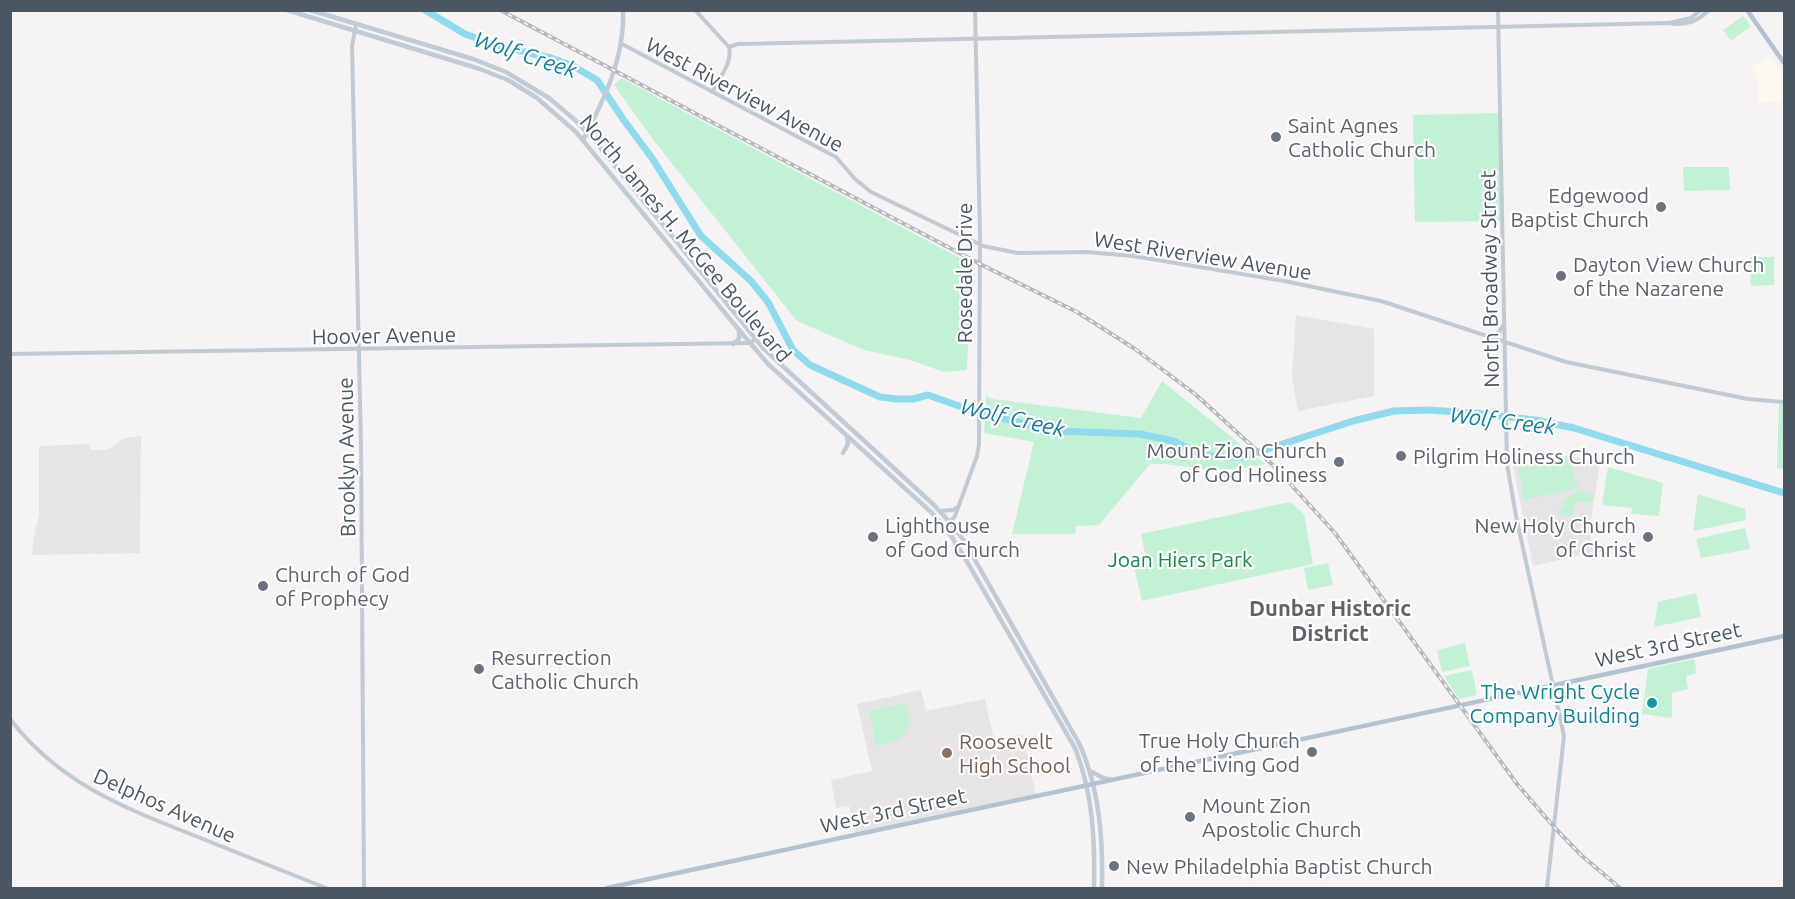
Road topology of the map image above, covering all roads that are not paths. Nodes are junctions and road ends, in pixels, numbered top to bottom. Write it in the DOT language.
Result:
graph roads {
  1 [pos="287,10"];
  2 [pos="310,10"];
  3 [pos="623,10"];
  4 [pos="975,10"];
  5 [pos="1498,10"];
  6 [pos="1701,10"];
  7 [pos="1709,10"];
  8 [pos="1747,10"];
  9 [pos="697,12"];
  10 [pos="1668,23"];
  11 [pos="356,25"];
  12 [pos="1498,27"];
  13 [pos="354,32"];
  14 [pos="976,38"];
  15 [pos="622,44"];
  16 [pos="729,47"];
  17 [pos="1785,63"];
  18 [pos="712,92"];
  19 [pos="587,132"];
  20 [pos="583,140"];
  21 [pos="980,245"];
  22 [pos="1505,322"];
  23 [pos="739,330"];
  24 [pos="1485,336"];
  25 [pos="756,339"];
  26 [pos="1505,343"];
  27 [pos="733,344"];
  28 [pos="750,344"];
  29 [pos="359,350"];
  30 [pos="10,354"];
  31 [pos="1785,402"];
  32 [pos="846,435"];
  33 [pos="843,453"];
  34 [pos="958,506"];
  35 [pos="940,512"];
  36 [pos="950,522"];
  37 [pos="945,528"];
  38 [pos="1785,636"];
  39 [pos="1554,686"];
  40 [pos="10,719"];
  41 [pos="1090,768"];
  42 [pos="1114,780"];
  43 [pos="1094,784"];
  44 [pos="1087,786"];
  45 [pos="326,888"];
  46 [pos="364,888"];
  47 [pos="607,888"];
  48 [pos="1094,888"];
  49 [pos="1102,888"];
  50 [pos="1547,888"];
  1 -- 13 [label="main road, North James H. McGee Boulevard"];
  2 -- 11 [label="main road, North James H. McGee Boulevard"];
  3 -- 15 [label="main road"];
  4 -- 14 [label="street, Rosedale Drive"];
  5 -- 12 [label="street, North Broadway Street"];
  6 -- 10 [label="street"];
  7 -- 10 [label="street"];
  8 -- 17 [label="main road"];
  9 -- 16 [label="street"];
  10 -- 12 [label="street"];
  11 -- 13 [label="street, Brooklyn Avenue"];
  11 -- 19 [label="main road, North James H. McGee Boulevard"];
  12 -- 14 [label="street"];
  12 -- 22 [label="street, North Broadway Street"];
  13 -- 20 [label="main road, North James H. McGee Boulevard"];
  13 -- 29 [label="street, Brooklyn Avenue"];
  14 -- 16 [label="street"];
  14 -- 21 [label="street, Rosedale Drive"];
  15 -- 18 [label="street, West Riverview Avenue"];
  15 -- 19 [label="main road"];
  16 -- 18 [label="street"];
  18 -- 21 [label="street, West Riverview Avenue"];
  19 -- 20 [label="main road"];
  19 -- 25 [label="main road, North James H. McGee Boulevard"];
  20 -- 23 [label="main road, North James H. McGee Boulevard"];
  21 -- 24 [label="street, West Riverview Avenue"];
  21 -- 34 [label="street, Rosedale Drive"];
  22 -- 24 [label="street"];
  22 -- 26 [label="street, North Broadway Street"];
  23 -- 27 [label="main road"];
  23 -- 28 [label="main road, North James H. McGee Boulevard"];
  24 -- 26 [label="street, West Riverview Avenue"];
  25 -- 28 [label="street"];
  25 -- 35 [label="main road, North James H. McGee Boulevard"];
  26 -- 31 [label="street, West Riverview Avenue"];
  26 -- 39 [label="street, North Broadway Street"];
  27 -- 28 [label="street, Hoover Avenue"];
  27 -- 29 [label="street, Hoover Avenue"];
  28 -- 32 [label="main road, North James H. McGee Boulevard"];
  29 -- 30 [label="street, Hoover Avenue"];
  29 -- 46 [label="street, Brooklyn Avenue"];
  32 -- 33 [label="main road"];
  32 -- 37 [label="main road, North James H. McGee Boulevard"];
  34 -- 35 [label="street"];
  34 -- 36 [label="street, Rosedale Drive"];
  35 -- 36 [label="main road, North James H. McGee Boulevard"];
  36 -- 37 [label="street, Rosedale Drive"];
  36 -- 41 [label="main road, North James H. McGee Boulevard"];
  37 -- 44 [label="main road, North James H. McGee Boulevard"];
  38 -- 39 [label="main road, West 3rd Street"];
  39 -- 42 [label="main road, West 3rd Street"];
  39 -- 50 [label="street, North Broadway Street"];
  40 -- 45 [label="street, Delphos Avenue"];
  41 -- 42 [label="main road"];
  41 -- 43 [label="main road, North James H. McGee Boulevard"];
  42 -- 43 [label="main road, West 3rd Street"];
  43 -- 44 [label="main road, West 3rd Street"];
  43 -- 49 [label="main road, North James H. McGee Boulevard"];
  44 -- 47 [label="main road, West 3rd Street"];
  44 -- 48 [label="main road, North James H. McGee Boulevard"];
}
